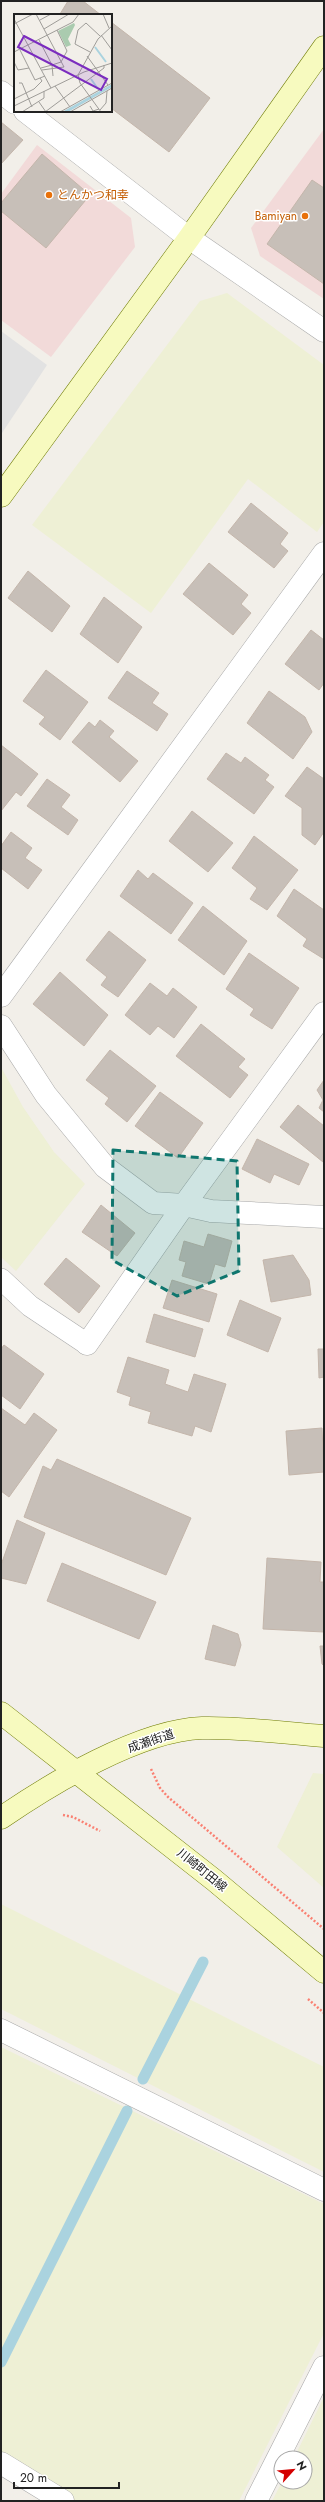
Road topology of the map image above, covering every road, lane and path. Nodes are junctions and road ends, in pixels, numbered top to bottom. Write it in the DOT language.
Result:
graph roads {
  1 [pos="324,47"];
  2 [pos="1,92"];
  3 [pos="14,102"];
  4 [pos="27,112"];
  5 [pos="189,238"];
  6 [pos="324,331"];
  7 [pos="1,496"];
  8 [pos="324,553"];
  9 [pos="1,996"];
  10 [pos="324,1013"];
  11 [pos="1,1026"];
  12 [pos="184,1205"];
  13 [pos="324,1217"];
  14 [pos="1,1279"];
  15 [pos="87,1344"];
  16 [pos="1,1713"];
  17 [pos="324,1736"];
  18 [pos="78,1771"];
  19 [pos="168,1797"];
  20 [pos="1,1818"];
  21 [pos="99,1830"];
  22 [pos="105,1835"];
  23 [pos="324,1929"];
  24 [pos="324,1972"];
  25 [pos="306,1997"];
  26 [pos="324,2013"];
  27 [pos="1,2030"];
  28 [pos="324,2190"];
  29 [pos="324,2367"];
  30 [pos="1,2463"];
  31 [pos="63,2501"];
  32 [pos="256,2501"];
  1 -- 5 [label="main road"];
  2 -- 3 [label="street"];
  4 -- 5 [label="street"];
  5 -- 6 [label="street"];
  5 -- 7 [label="main road"];
  8 -- 9 [label="street"];
  10 -- 12 [label="street"];
  11 -- 12 [label="street"];
  12 -- 13 [label="street"];
  12 -- 15 [label="street"];
  14 -- 15 [label="lane"];
  16 -- 18 [label="main road"];
  17 -- 18 [label="main road, 成瀬街道"];
  18 -- 20 [label="main road, 成瀬街道"];
  18 -- 24 [label="main road, 川崎町田線"];
  19 -- 23 [label="path"];
  21 -- 22 [label="path"];
  25 -- 26 [label="path"];
  27 -- 28 [label="street"];
  29 -- 32 [label="street"];
  30 -- 31 [label="street"];
}
